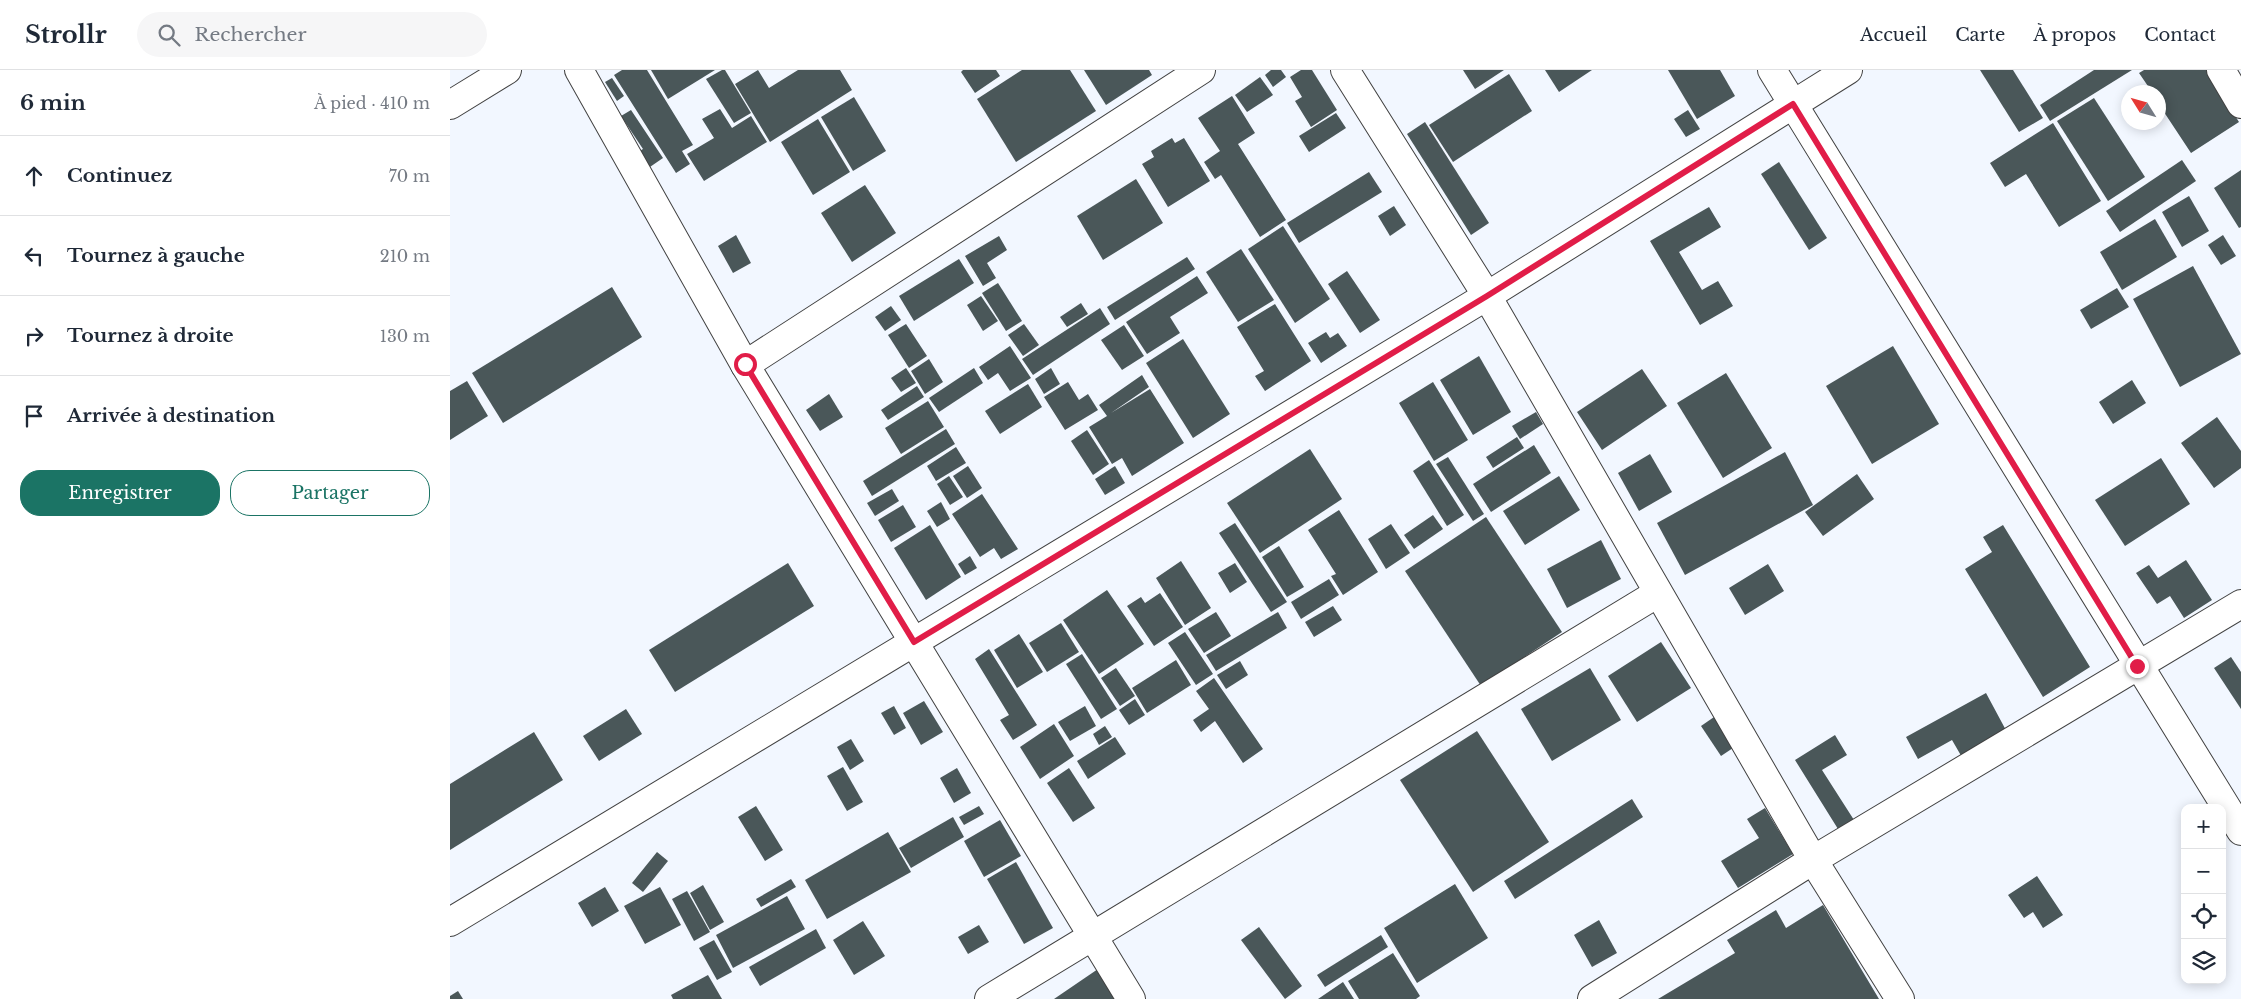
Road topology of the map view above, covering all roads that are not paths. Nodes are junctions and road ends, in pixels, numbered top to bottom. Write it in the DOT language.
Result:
graph roads {
  1 [pos="507,70"];
  2 [pos="579,70"];
  3 [pos="1201,70"];
  4 [pos="1345,70"];
  5 [pos="1772,70"];
  6 [pos="1848,70"];
  7 [pos="2221,70"];
  8 [pos="1793,104"];
  9 [pos="2241,104"];
  10 [pos="450,105"];
  11 [pos="1487,296"];
  12 [pos="745,364"];
  13 [pos="1658,593"];
  14 [pos="2241,604"];
  15 [pos="914,642"];
  16 [pos="2137,666"];
  17 [pos="2241,831"];
  18 [pos="1813,860"];
  19 [pos="450,922"];
  20 [pos="1093,935"];
  21 [pos="989,999"];
  22 [pos="1131,999"];
  23 [pos="1592,999"];
  24 [pos="1900,999"];
  1 -- 10 [label="street"];
  2 -- 12 [label="street"];
  3 -- 12 [label="street"];
  4 -- 11 [label="street"];
  5 -- 8 [label="street"];
  6 -- 8 [label="street"];
  7 -- 9 [label="street"];
  8 -- 11 [label="street"];
  8 -- 16 [label="street"];
  11 -- 13 [label="street"];
  11 -- 15 [label="street"];
  12 -- 15 [label="street"];
  13 -- 18 [label="street"];
  13 -- 20 [label="street"];
  14 -- 16 [label="street"];
  15 -- 19 [label="street"];
  15 -- 20 [label="street"];
  16 -- 17 [label="street"];
  16 -- 18 [label="street"];
  18 -- 23 [label="street"];
  18 -- 24 [label="street"];
  20 -- 21 [label="street"];
  20 -- 22 [label="street"];
}
